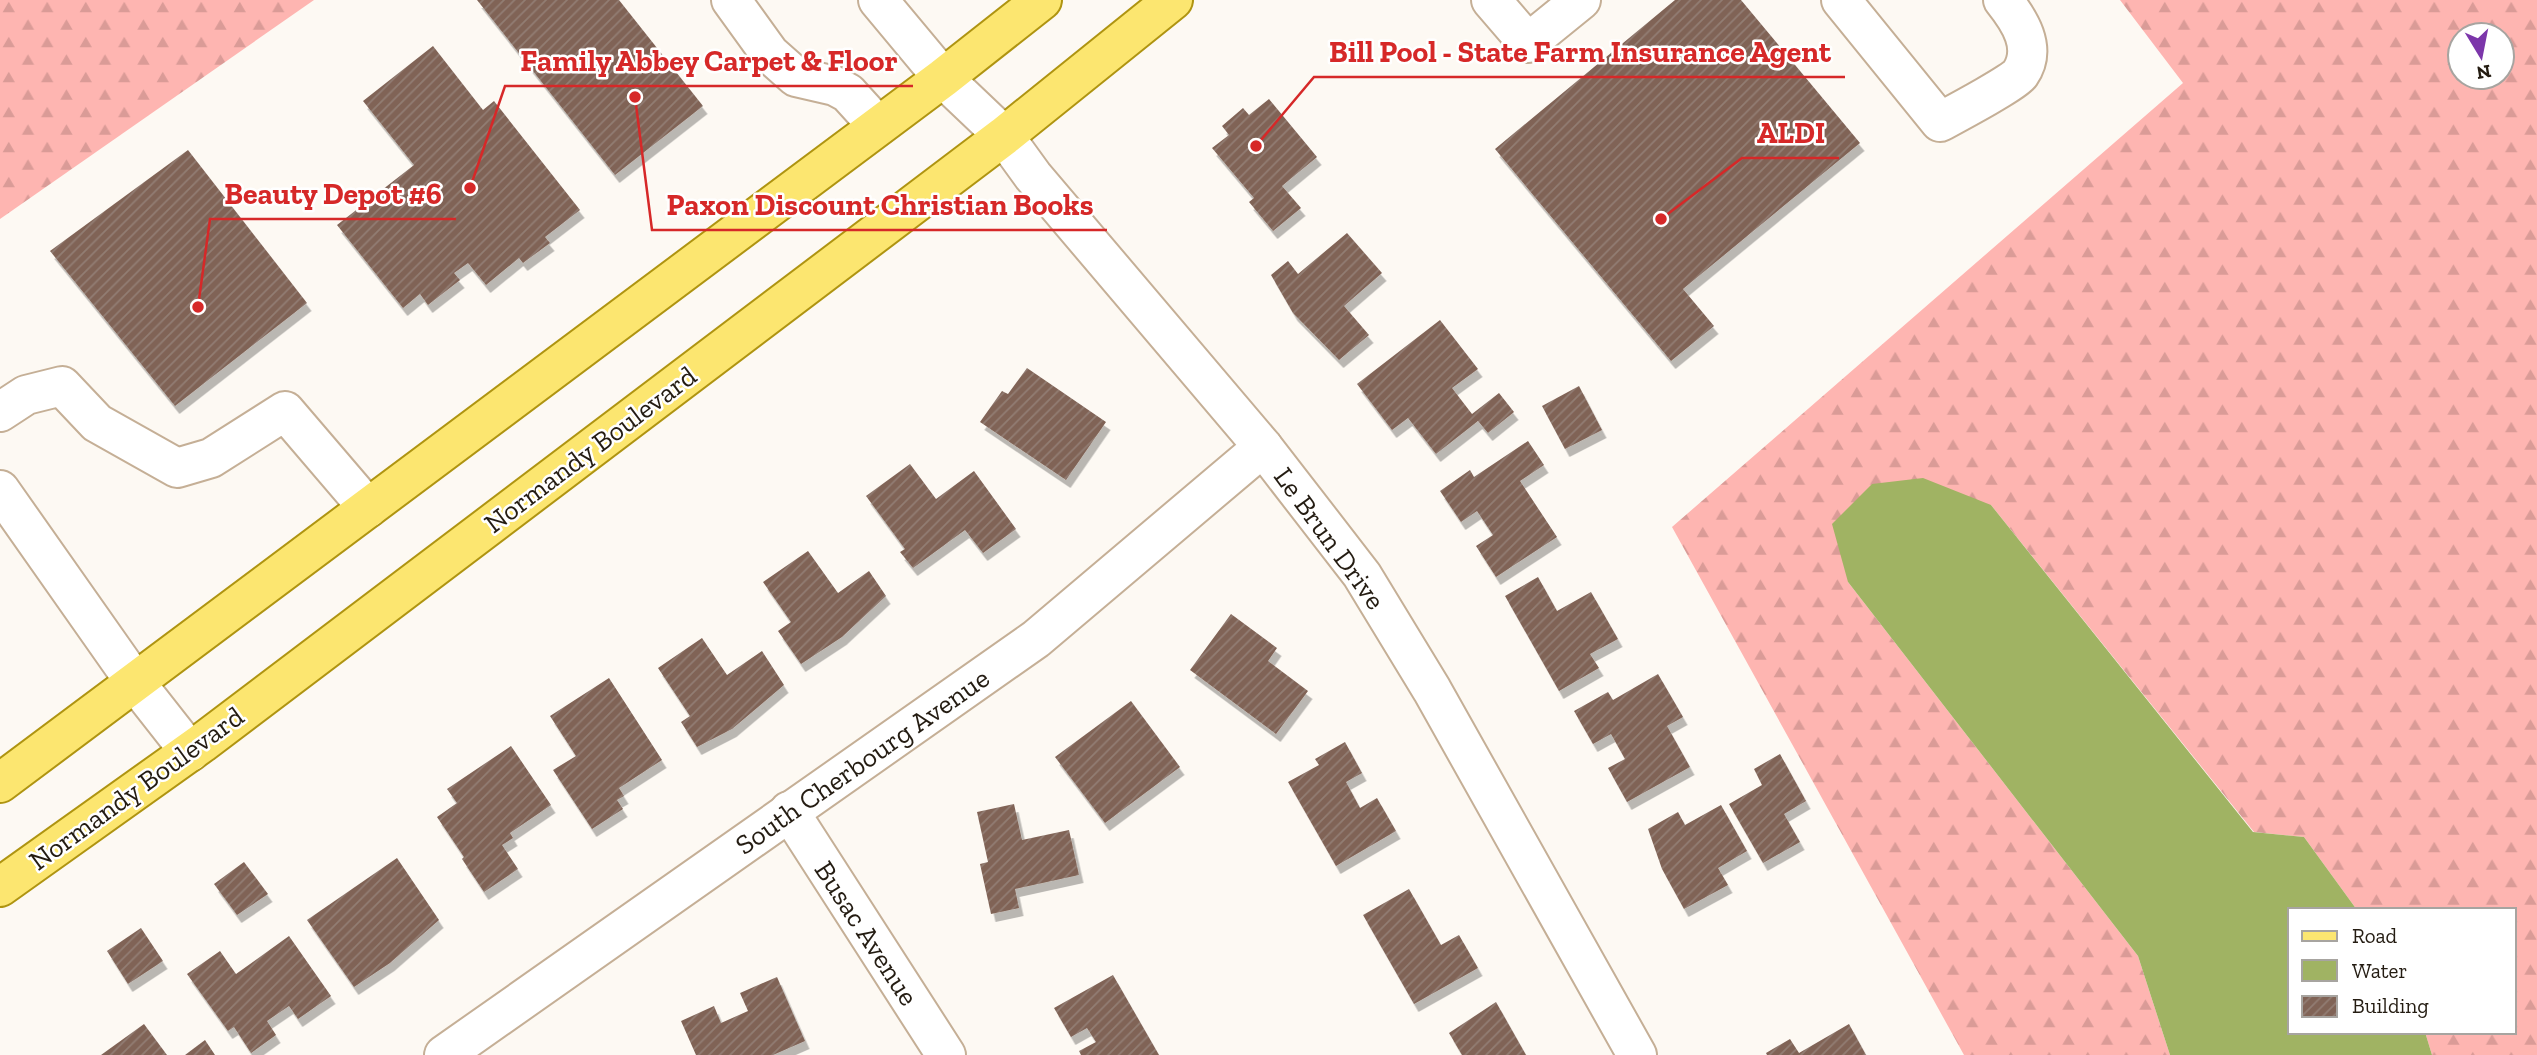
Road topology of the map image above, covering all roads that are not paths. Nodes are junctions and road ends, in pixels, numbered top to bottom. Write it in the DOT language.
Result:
graph roads {
  1 [pos="731,0"];
  2 [pos="878,0"];
  3 [pos="1042,0"];
  4 [pos="1173,0"];
  5 [pos="1492,0"];
  6 [pos="1581,0"];
  7 [pos="1841,0"];
  8 [pos="2003,0"];
  9 [pos="943,78"];
  10 [pos="878,127"];
  11 [pos="1004,136"];
  12 [pos="0,412"];
  13 [pos="1263,447"];
  14 [pos="0,491"];
  15 [pos="368,508"];
  16 [pos="135,682"];
  17 [pos="190,751"];
  18 [pos="0,783"];
  19 [pos="789,811"];
  20 [pos="0,887"];
  21 [pos="444,1055"];
  22 [pos="946,1055"];
  23 [pos="1637,1055"];
  1 -- 10 [label="street"];
  2 -- 9 [label="street, Le Brun Drive"];
  3 -- 9 [label="main road"];
  4 -- 11 [label="main road, Normandy Boulevard"];
  5 -- 6 [label="street"];
  7 -- 8 [label="street"];
  9 -- 10 [label="main road"];
  9 -- 11 [label="street, Le Brun Drive"];
  10 -- 15 [label="main road"];
  11 -- 13 [label="street, Le Brun Drive"];
  11 -- 17 [label="main road, Normandy Boulevard"];
  12 -- 15 [label="street"];
  13 -- 19 [label="street, South Cherbourg Avenue"];
  13 -- 23 [label="street, Le Brun Drive"];
  14 -- 16 [label="street"];
  15 -- 16 [label="main road"];
  16 -- 17 [label="street"];
  16 -- 18 [label="main road"];
  17 -- 20 [label="main road, Normandy Boulevard"];
  19 -- 21 [label="street, South Cherbourg Avenue"];
  19 -- 22 [label="street, Busac Avenue"];
}
